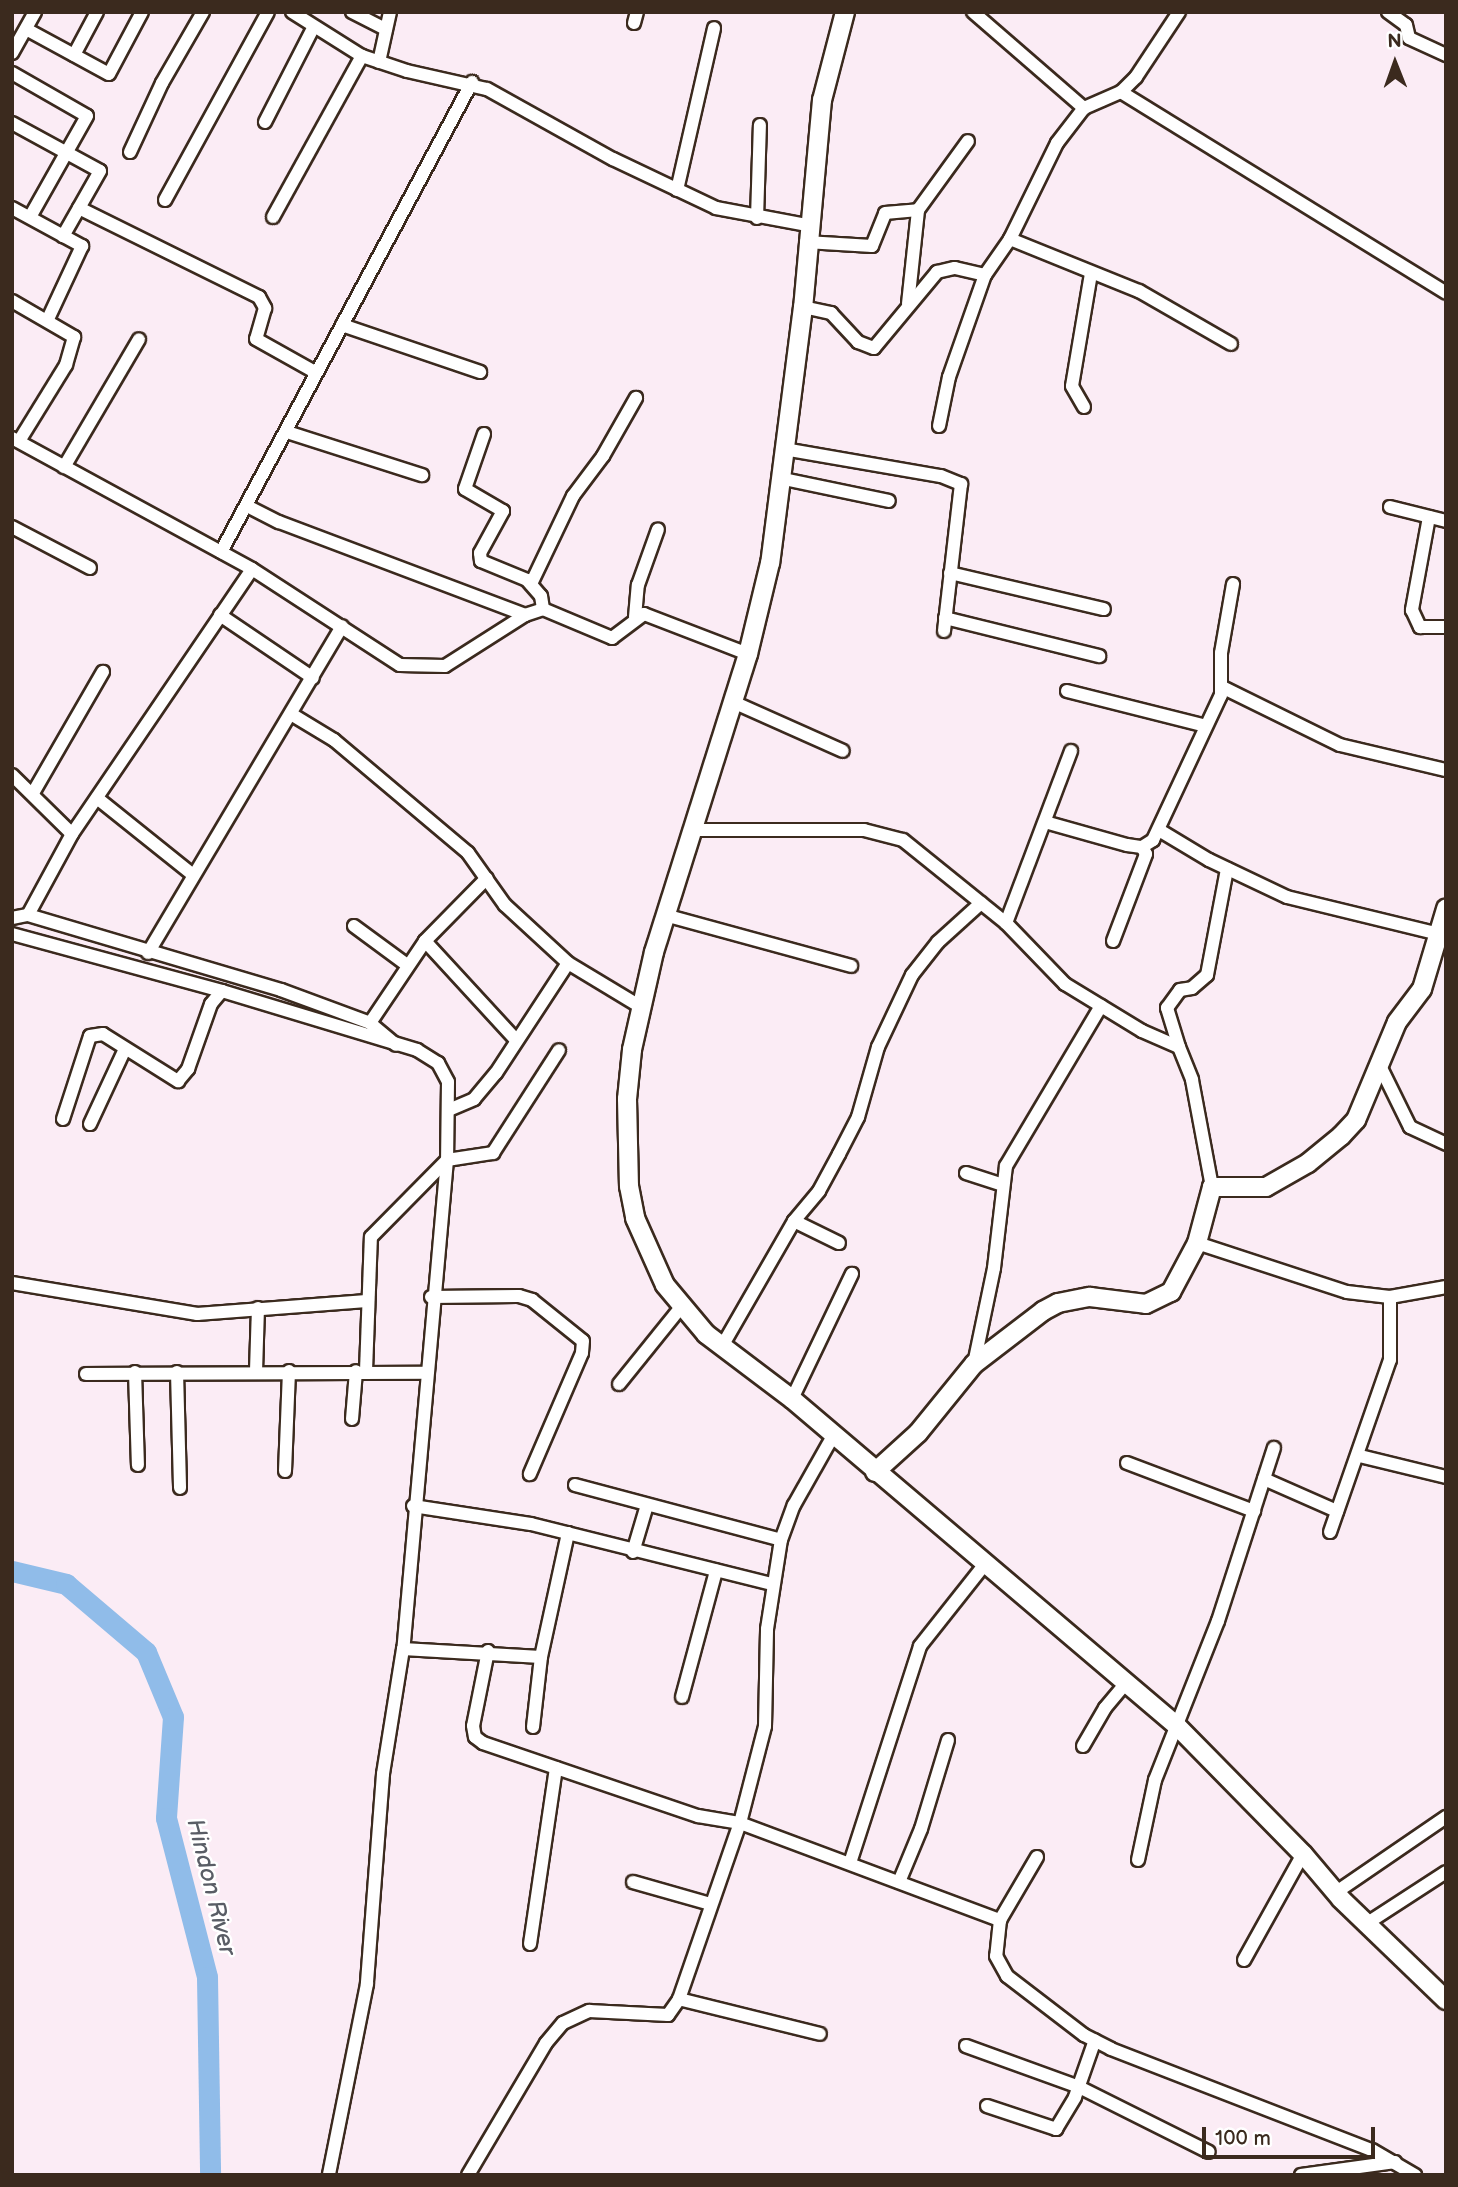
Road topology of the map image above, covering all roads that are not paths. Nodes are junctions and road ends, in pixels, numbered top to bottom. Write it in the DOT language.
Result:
graph roads {
  1 [pos="35,12"];
  2 [pos="97,12"];
  3 [pos="142,12"];
  4 [pos="203,12"];
  5 [pos="268,12"];
  6 [pos="292,12"];
  7 [pos="352,12"];
  8 [pos="390,12"];
  9 [pos="845,12"];
  10 [pos="973,12"];
  11 [pos="1179,12"];
  12 [pos="1388,12"];
  13 [pos="313,28"];
  14 [pos="714,28"];
  15 [pos="26,29"];
  16 [pos="386,29"];
  17 [pos="12,53"];
  18 [pos="74,55"];
  19 [pos="1446,55"];
  20 [pos="362,56"];
  21 [pos="379,62"];
  22 [pos="12,73"];
  23 [pos="472,82"];
  24 [pos="1121,92"];
  25 [pos="1084,108"];
  26 [pos="265,121"];
  27 [pos="12,123"];
  28 [pos="760,125"];
  29 [pos="968,141"];
  30 [pos="65,152"];
  31 [pos="130,152"];
  32 [pos="677,190"];
  33 [pos="165,200"];
  34 [pos="12,208"];
  35 [pos="79,208"];
  36 [pos="918,210"];
  37 [pos="274,217"];
  38 [pos="30,218"];
  39 [pos="757,218"];
  40 [pos="806,233"];
  41 [pos="63,236"];
  42 [pos="1010,239"];
  43 [pos="1091,274"];
  44 [pos="985,275"];
  45 [pos="1446,293"];
  46 [pos="12,302"];
  47 [pos="908,304"];
  48 [pos="803,307"];
  49 [pos="48,319"];
  50 [pos="342,325"];
  51 [pos="139,339"];
  52 [pos="1231,344"];
  53 [pos="315,372"];
  54 [pos="480,372"];
  55 [pos="636,397"];
  56 [pos="1084,407"];
  57 [pos="939,426"];
  58 [pos="287,432"];
  59 [pos="484,434"];
  60 [pos="15,440"];
  61 [pos="784,449"];
  62 [pos="64,467"];
  63 [pos="422,475"];
  64 [pos="779,478"];
  65 [pos="889,501"];
  66 [pos="247,506"];
  67 [pos="1390,507"];
  68 [pos="1429,517"];
  69 [pos="1446,521"];
  70 [pos="12,527"];
  71 [pos="658,529"];
  72 [pos="221,552"];
  73 [pos="90,568"];
  74 [pos="252,569"];
  75 [pos="950,573"];
  76 [pos="531,584"];
  77 [pos="1233,584"];
  78 [pos="1104,609"];
  79 [pos="543,610"];
  80 [pos="220,614"];
  81 [pos="526,615"];
  82 [pos="635,617"];
  83 [pos="342,626"];
  84 [pos="1446,627"];
  85 [pos="748,654"];
  86 [pos="1099,656"];
  87 [pos="103,672"];
  88 [pos="313,678"];
  89 [pos="1222,687"];
  90 [pos="1067,691"];
  91 [pos="733,702"];
  92 [pos="291,714"];
  93 [pos="1206,726"];
  94 [pos="843,751"];
  95 [pos="1072,751"];
  96 [pos="1446,770"];
  97 [pos="12,775"];
  98 [pos="33,793"];
  99 [pos="97,798"];
  100 [pos="1045,822"];
  101 [pos="691,830"];
  102 [pos="1159,830"];
  103 [pos="72,834"];
  104 [pos="1142,847"];
  105 [pos="1227,869"];
  106 [pos="192,876"];
  107 [pos="487,878"];
  108 [pos="981,903"];
  109 [pos="1446,909"];
  110 [pos="28,915"];
  111 [pos="665,915"];
  112 [pos="12,918"];
  113 [pos="1006,923"];
  114 [pos="354,926"];
  115 [pos="12,934"];
  116 [pos="1439,934"];
  117 [pos="425,941"];
  118 [pos="1114,941"];
  119 [pos="148,953"];
  120 [pos="568,963"];
  121 [pos="407,965"];
  122 [pos="851,966"];
  123 [pos="222,991"];
  124 [pos="1101,1006"];
  125 [pos="641,1007"];
  126 [pos="370,1023"];
  127 [pos="515,1039"];
  128 [pos="396,1045"];
  129 [pos="1179,1047"];
  130 [pos="125,1049"];
  131 [pos="559,1051"];
  132 [pos="1380,1066"];
  133 [pos="451,1109"];
  134 [pos="63,1119"];
  135 [pos="90,1124"];
  136 [pos="1446,1143"];
  137 [pos="447,1160"];
  138 [pos="966,1173"];
  139 [pos="1003,1185"];
  140 [pos="1212,1187"];
  141 [pos="794,1221"];
  142 [pos="839,1243"];
  143 [pos="1197,1243"];
  144 [pos="852,1274"];
  145 [pos="12,1283"];
  146 [pos="1446,1287"];
  147 [pos="431,1297"];
  148 [pos="1390,1297"];
  149 [pos="367,1301"];
  150 [pos="682,1306"];
  151 [pos="258,1308"];
  152 [pos="721,1348"];
  153 [pos="974,1364"];
  154 [pos="256,1371"];
  155 [pos="289,1371"];
  156 [pos="361,1371"];
  157 [pos="135,1372"];
  158 [pos="177,1372"];
  159 [pos="425,1373"];
  160 [pos="86,1374"];
  161 [pos="620,1384"];
  162 [pos="792,1399"];
  163 [pos="352,1419"];
  164 [pos="833,1436"];
  165 [pos="1275,1448"];
  166 [pos="1360,1456"];
  167 [pos="1127,1463"];
  168 [pos="138,1465"];
  169 [pos="285,1471"];
  170 [pos="875,1472"];
  171 [pos="530,1475"];
  172 [pos="1446,1477"];
  173 [pos="1264,1479"];
  174 [pos="575,1485"];
  175 [pos="180,1488"];
  176 [pos="647,1505"];
  177 [pos="413,1506"];
  178 [pos="1254,1511"];
  179 [pos="1337,1511"];
  180 [pos="1330,1532"];
  181 [pos="568,1533"];
  182 [pos="781,1540"];
  183 [pos="633,1552"];
  184 [pos="985,1564"];
  185 [pos="716,1571"];
  186 [pos="772,1584"];
  187 [pos="402,1648"];
  188 [pos="488,1651"];
  189 [pos="541,1657"];
  190 [pos="1125,1684"];
  191 [pos="682,1697"];
  192 [pos="1177,1726"];
  193 [pos="533,1727"];
  194 [pos="948,1740"];
  195 [pos="1083,1746"];
  196 [pos="556,1768"];
  197 [pos="1446,1817"];
  198 [pos="740,1823"];
  199 [pos="1303,1854"];
  200 [pos="1037,1857"];
  201 [pos="1138,1860"];
  202 [pos="850,1863"];
  203 [pos="1446,1872"];
  204 [pos="633,1882"];
  205 [pos="899,1882"];
  206 [pos="1335,1893"];
  207 [pos="710,1904"];
  208 [pos="1000,1920"];
  209 [pos="1366,1924"];
  210 [pos="530,1944"];
  211 [pos="1244,1960"];
  212 [pos="679,1999"];
  213 [pos="1446,2000"];
  214 [pos="820,2034"];
  215 [pos="1095,2040"];
  216 [pos="966,2046"];
  217 [pos="1079,2087"];
  218 [pos="988,2106"];
  219 [pos="1209,2152"];
  220 [pos="1395,2162"];
  221 [pos="329,2175"];
  222 [pos="468,2175"];
  223 [pos="1301,2175"];
  224 [pos="1415,2175"];
  1 -- 15 [label="street"];
  2 -- 18 [label="street"];
  3 -- 18 [label="street"];
  4 -- 31 [label="street"];
  5 -- 33 [label="street"];
  6 -- 13 [label="street"];
  7 -- 16 [label="street"];
  8 -- 16 [label="street"];
  9 -- 40 [label="street"];
  10 -- 25 [label="street"];
  11 -- 24 [label="street"];
  12 -- 19 [label="street"];
  13 -- 20 [label="street"];
  13 -- 26 [label="street"];
  14 -- 32 [label="street"];
  15 -- 17 [label="street"];
  15 -- 18 [label="street"];
  16 -- 21 [label="street"];
  20 -- 21 [label="street"];
  20 -- 37 [label="street"];
  21 -- 23 [label="street"];
  22 -- 30 [label="street"];
  23 -- 32 [label="street"];
  23 -- 50 [label="street"];
  24 -- 25 [label="street"];
  24 -- 45 [label="street"];
  25 -- 42 [label="street"];
  27 -- 30 [label="street"];
  28 -- 39 [label="street"];
  29 -- 36 [label="street"];
  30 -- 35 [label="street"];
  30 -- 38 [label="street"];
  32 -- 39 [label="street"];
  34 -- 38 [label="street"];
  35 -- 41 [label="street"];
  35 -- 53 [label="street"];
  36 -- 40 [label="street"];
  36 -- 47 [label="street"];
  38 -- 41 [label="street"];
  39 -- 40 [label="street"];
  40 -- 48 [label="street"];
  41 -- 49 [label="street"];
  42 -- 43 [label="street"];
  42 -- 44 [label="street"];
  43 -- 52 [label="street"];
  43 -- 56 [label="street"];
  44 -- 47 [label="street"];
  44 -- 57 [label="street"];
  46 -- 49 [label="street"];
  47 -- 48 [label="street"];
  48 -- 61 [label="street"];
  49 -- 60 [label="street"];
  50 -- 53 [label="street"];
  50 -- 54 [label="street"];
  51 -- 62 [label="street"];
  53 -- 58 [label="street"];
  55 -- 76 [label="street"];
  58 -- 63 [label="street"];
  58 -- 66 [label="street"];
  59 -- 76 [label="street"];
  60 -- 62 [label="street"];
  61 -- 64 [label="street"];
  61 -- 75 [label="street"];
  62 -- 72 [label="street"];
  64 -- 65 [label="street"];
  64 -- 85 [label="street"];
  66 -- 72 [label="street"];
  66 -- 81 [label="street"];
  67 -- 68 [label="street"];
  68 -- 69 [label="street"];
  68 -- 84 [label="street"];
  70 -- 73 [label="street"];
  71 -- 82 [label="street"];
  72 -- 74 [label="street"];
  74 -- 80 [label="street"];
  74 -- 83 [label="street"];
  75 -- 78 [label="street"];
  75 -- 86 [label="street"];
  76 -- 79 [label="street"];
  77 -- 89 [label="street"];
  79 -- 81 [label="street"];
  79 -- 82 [label="street"];
  80 -- 88 [label="street"];
  80 -- 99 [label="street"];
  81 -- 83 [label="street"];
  82 -- 85 [label="street"];
  83 -- 88 [label="street"];
  85 -- 91 [label="street"];
  87 -- 98 [label="street"];
  88 -- 92 [label="street"];
  89 -- 93 [label="street"];
  89 -- 96 [label="street"];
  90 -- 93 [label="street"];
  91 -- 94 [label="street"];
  91 -- 101 [label="street"];
  92 -- 106 [label="street"];
  92 -- 107 [label="street"];
  93 -- 102 [label="street"];
  95 -- 100 [label="street"];
  97 -- 98 [label="street"];
  98 -- 103 [label="street"];
  99 -- 103 [label="street"];
  99 -- 106 [label="street"];
  100 -- 104 [label="street"];
  100 -- 113 [label="street"];
  101 -- 108 [label="street"];
  101 -- 111 [label="street"];
  102 -- 104 [label="street"];
  102 -- 105 [label="street"];
  103 -- 110 [label="street"];
  104 -- 118 [label="street"];
  105 -- 116 [label="street"];
  105 -- 129 [label="street"];
  106 -- 119 [label="street"];
  107 -- 117 [label="street"];
  107 -- 120 [label="street"];
  108 -- 113 [label="street"];
  108 -- 141 [label="street"];
  109 -- 116 [label="street"];
  110 -- 112 [label="street"];
  110 -- 119 [label="street"];
  111 -- 122 [label="street"];
  111 -- 125 [label="street"];
  113 -- 124 [label="street"];
  114 -- 121 [label="street"];
  115 -- 123 [label="street"];
  116 -- 132 [label="street"];
  117 -- 121 [label="street"];
  117 -- 127 [label="street"];
  119 -- 126 [label="street"];
  120 -- 125 [label="street"];
  120 -- 127 [label="street"];
  121 -- 126 [label="street"];
  123 -- 128 [label="street"];
  123 -- 130 [label="street"];
  124 -- 129 [label="street"];
  124 -- 139 [label="street"];
  125 -- 150 [label="street"];
  126 -- 128 [label="street"];
  127 -- 133 [label="street"];
  128 -- 133 [label="street"];
  129 -- 140 [label="street"];
  130 -- 134 [label="street"];
  130 -- 135 [label="street"];
  131 -- 137 [label="street"];
  132 -- 136 [label="street"];
  132 -- 140 [label="street"];
  133 -- 137 [label="street"];
  137 -- 147 [label="street"];
  137 -- 149 [label="street"];
  138 -- 139 [label="street"];
  139 -- 153 [label="street"];
  140 -- 143 [label="street"];
  141 -- 142 [label="street"];
  141 -- 152 [label="street"];
  143 -- 148 [label="street"];
  143 -- 153 [label="street"];
  144 -- 162 [label="street"];
  145 -- 151 [label="street"];
  146 -- 148 [label="street"];
  147 -- 159 [label="street"];
  147 -- 171 [label="street"];
  148 -- 166 [label="street"];
  149 -- 151 [label="street"];
  149 -- 156 [label="street"];
  150 -- 152 [label="street"];
  150 -- 161 [label="street"];
  151 -- 154 [label="street"];
  152 -- 162 [label="street"];
  153 -- 170 [label="street"];
  154 -- 155 [label="street"];
  154 -- 158 [label="street"];
  155 -- 156 [label="street"];
  155 -- 169 [label="street"];
  156 -- 159 [label="street"];
  156 -- 163 [label="street"];
  157 -- 158 [label="street"];
  157 -- 160 [label="street"];
  157 -- 168 [label="street"];
  158 -- 175 [label="street"];
  159 -- 177 [label="street"];
  162 -- 164 [label="street"];
  164 -- 170 [label="street"];
  164 -- 182 [label="street"];
  165 -- 173 [label="street"];
  166 -- 172 [label="street"];
  166 -- 179 [label="street"];
  167 -- 178 [label="street"];
  170 -- 184 [label="street"];
  173 -- 178 [label="street"];
  173 -- 179 [label="street"];
  174 -- 176 [label="street"];
  176 -- 182 [label="street"];
  176 -- 183 [label="street"];
  177 -- 181 [label="street"];
  177 -- 187 [label="street"];
  178 -- 192 [label="street"];
  179 -- 180 [label="street"];
  181 -- 183 [label="street"];
  181 -- 189 [label="street"];
  182 -- 186 [label="street"];
  183 -- 185 [label="street"];
  184 -- 190 [label="street"];
  184 -- 202 [label="street"];
  185 -- 186 [label="street"];
  185 -- 191 [label="street"];
  186 -- 198 [label="street"];
  187 -- 188 [label="street"];
  187 -- 221 [label="street"];
  188 -- 189 [label="street"];
  188 -- 196 [label="street"];
  189 -- 193 [label="street"];
  190 -- 192 [label="street"];
  190 -- 195 [label="street"];
  192 -- 199 [label="street"];
  192 -- 201 [label="street"];
  194 -- 205 [label="street"];
  196 -- 198 [label="street"];
  196 -- 210 [label="street"];
  197 -- 206 [label="street"];
  198 -- 202 [label="street"];
  198 -- 207 [label="street"];
  199 -- 206 [label="street"];
  199 -- 211 [label="street"];
  200 -- 208 [label="street"];
  202 -- 205 [label="street"];
  203 -- 209 [label="street"];
  204 -- 207 [label="street"];
  205 -- 208 [label="street"];
  206 -- 209 [label="street"];
  207 -- 212 [label="street"];
  208 -- 215 [label="street"];
  209 -- 213 [label="street"];
  212 -- 214 [label="street"];
  212 -- 222 [label="street"];
  215 -- 217 [label="street"];
  215 -- 220 [label="street"];
  216 -- 217 [label="street"];
  217 -- 218 [label="street"];
  217 -- 219 [label="street"];
  220 -- 223 [label="street"];
  220 -- 224 [label="street"];
}
